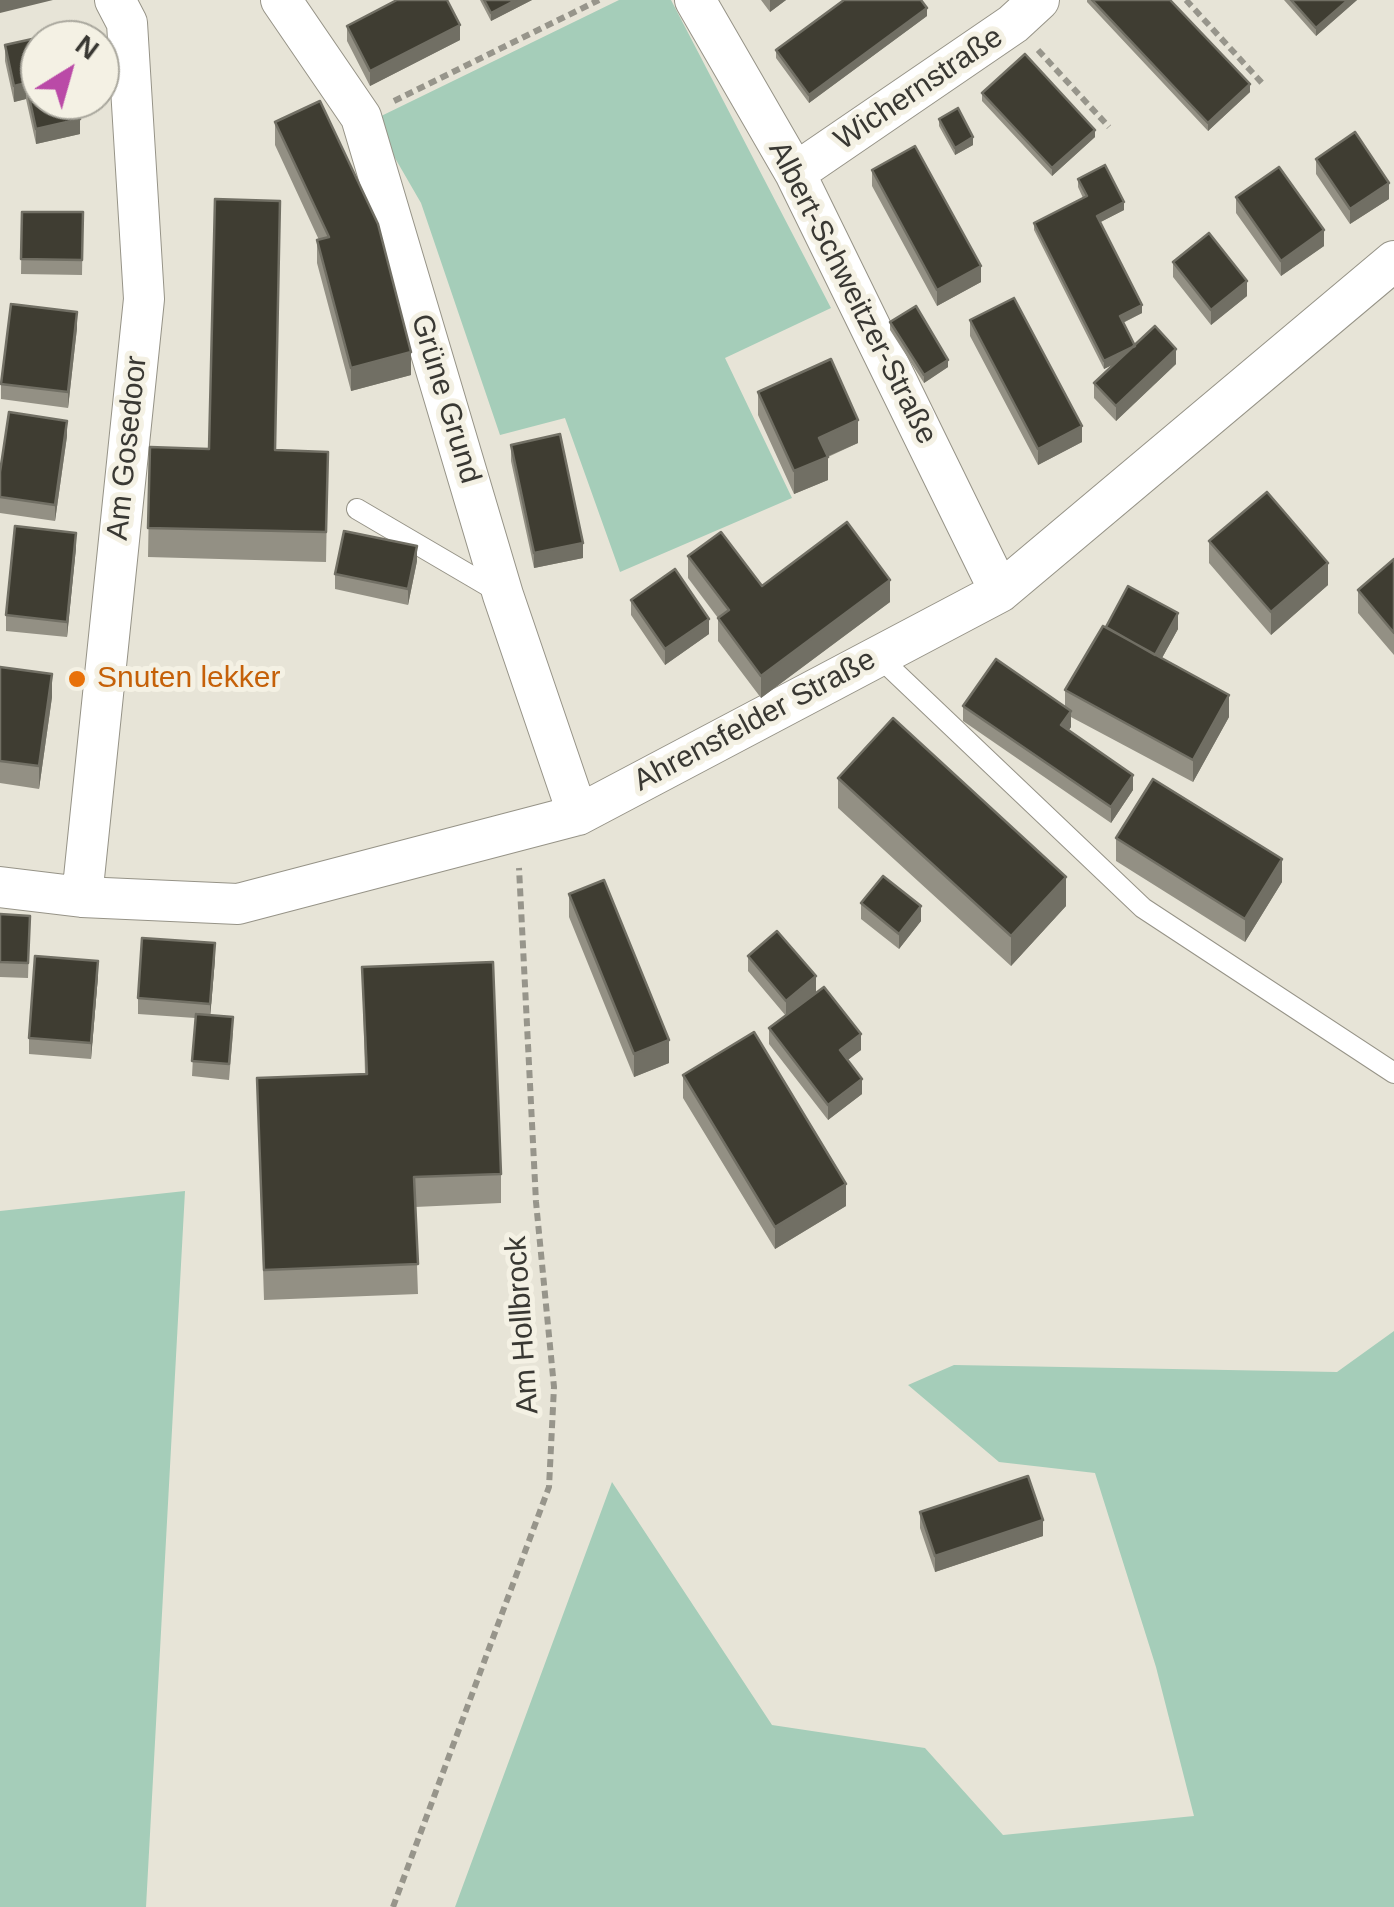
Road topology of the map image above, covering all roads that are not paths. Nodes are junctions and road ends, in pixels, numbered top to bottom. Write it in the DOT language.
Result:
graph roads {
  1 [pos="115,0"];
  2 [pos="281,0"];
  3 [pos="696,0"];
  4 [pos="1026,12"];
  5 [pos="795,173"];
  6 [pos="1394,261"];
  7 [pos="357,509"];
  8 [pos="1000,592"];
  9 [pos="503,595"];
  10 [pos="878,656"];
  11 [pos="578,815"];
  12 [pos="0,887"];
  13 [pos="82,897"];
  14 [pos="1394,1074"];
  1 -- 13 [label="street, Am Gosedoor"];
  2 -- 9 [label="street, Grüne Grund"];
  3 -- 5 [label="street, Albert-Schweitzer-Straße"];
  4 -- 5 [label="street, Wichernstraße"];
  5 -- 8 [label="street, Albert-Schweitzer-Straße"];
  6 -- 8 [label="street, Ahrensfelder Straße"];
  7 -- 9 [label="lane"];
  8 -- 10 [label="street, Ahrensfelder Straße"];
  9 -- 11 [label="street, Grüne Grund"];
  10 -- 11 [label="street, Ahrensfelder Straße"];
  10 -- 14 [label="lane"];
  11 -- 13 [label="street, Ahrensfelder Straße"];
  12 -- 13 [label="street, Ahrensfelder Straße"];
}
